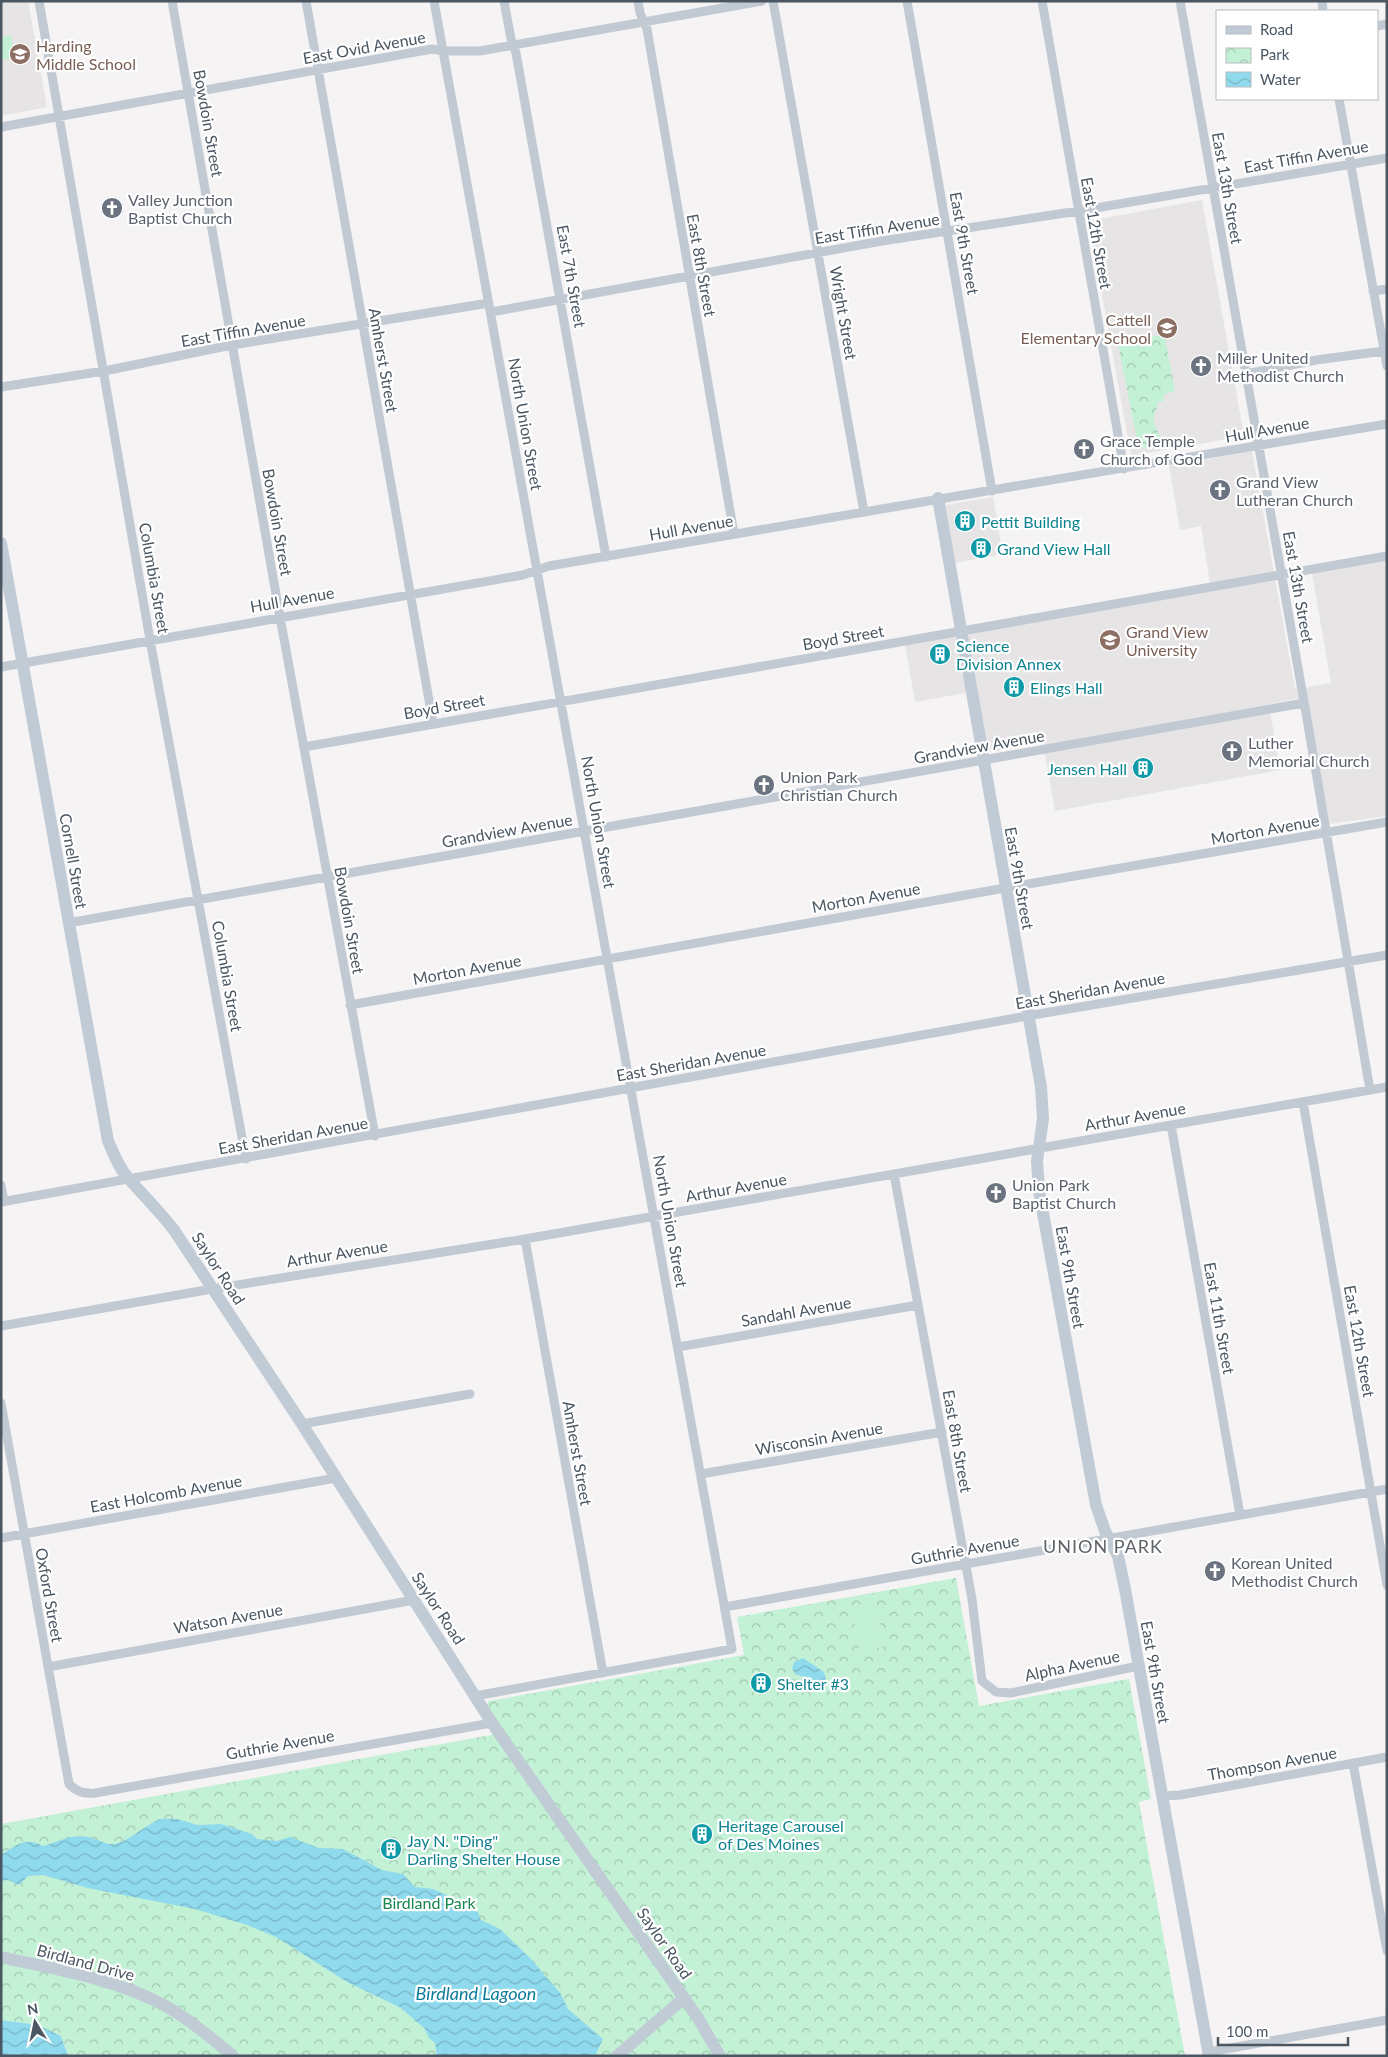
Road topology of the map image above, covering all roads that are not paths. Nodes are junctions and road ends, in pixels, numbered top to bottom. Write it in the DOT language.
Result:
graph roads {
  1 [pos="39,1"];
  2 [pos="172,1"];
  3 [pos="306,1"];
  4 [pos="434,1"];
  5 [pos="504,1"];
  6 [pos="638,1"];
  7 [pos="762,1"];
  8 [pos="772,1"];
  9 [pos="907,1"];
  10 [pos="1042,1"];
  11 [pos="1180,1"];
  12 [pos="644,22"];
  13 [pos="514,45"];
  14 [pos="444,51"];
  15 [pos="318,70"];
  16 [pos="188,93"];
  17 [pos="1339,100"];
  18 [pos="59,116"];
  19 [pos="1,127"];
  20 [pos="1387,158"];
  21 [pos="1351,164"];
  22 [pos="1213,188"];
  23 [pos="1078,211"];
  24 [pos="946,232"];
  25 [pos="818,253"];
  26 [pos="688,275"];
  27 [pos="1387,288"];
  28 [pos="1373,291"];
  29 [pos="561,300"];
  30 [pos="489,302"];
  31 [pos="491,312"];
  32 [pos="363,325"];
  33 [pos="232,345"];
  34 [pos="1384,351"];
  35 [pos="1387,366"];
  36 [pos="104,371"];
  37 [pos="1246,374"];
  38 [pos="1,387"];
  39 [pos="1387,424"];
  40 [pos="1258,445"];
  41 [pos="1124,470"];
  42 [pos="992,491"];
  43 [pos="938,498"];
  44 [pos="864,512"];
  45 [pos="734,534"];
  46 [pos="1,543"];
  47 [pos="1387,556"];
  48 [pos="606,557"];
  49 [pos="538,570"];
  50 [pos="1281,575"];
  51 [pos="410,594"];
  52 [pos="280,617"];
  53 [pos="960,632"];
  54 [pos="150,640"];
  55 [pos="22,663"];
  56 [pos="1,667"];
  57 [pos="562,701"];
  58 [pos="1304,704"];
  59 [pos="433,723"];
  60 [pos="304,747"];
  61 [pos="983,760"];
  62 [pos="1387,822"];
  63 [pos="585,832"];
  64 [pos="1326,833"];
  65 [pos="327,876"];
  66 [pos="1005,888"];
  67 [pos="199,900"];
  68 [pos="68,923"];
  69 [pos="1387,955"];
  70 [pos="608,958"];
  71 [pos="1348,961"];
  72 [pos="350,1005"];
  73 [pos="1028,1016"];
  74 [pos="1387,1087"];
  75 [pos="632,1088"];
  76 [pos="1370,1090"];
  77 [pos="1303,1102"];
  78 [pos="1171,1125"];
  79 [pos="375,1136"];
  80 [pos="1038,1148"];
  81 [pos="246,1159"];
  82 [pos="894,1174"];
  83 [pos="129,1180"];
  84 [pos="1,1186"];
  85 [pos="3,1202"];
  86 [pos="654,1216"];
  87 [pos="525,1239"];
  88 [pos="212,1289"];
  89 [pos="918,1305"];
  90 [pos="1,1326"];
  91 [pos="678,1347"];
  92 [pos="470,1394"];
  93 [pos="1,1403"];
  94 [pos="302,1424"];
  95 [pos="942,1432"];
  96 [pos="5,1445"];
  97 [pos="701,1474"];
  98 [pos="336,1478"];
  99 [pos="1387,1489"];
  100 [pos="1371,1492"];
  101 [pos="1240,1515"];
  102 [pos="24,1534"];
  103 [pos="1,1538"];
  104 [pos="1108,1538"];
  105 [pos="965,1564"];
  106 [pos="1387,1585"];
  107 [pos="414,1600"];
  108 [pos="725,1607"];
  109 [pos="48,1666"];
  110 [pos="1138,1666"];
  111 [pos="603,1672"];
  112 [pos="1011,1693"];
  113 [pos="475,1696"];
  114 [pos="492,1723"];
  115 [pos="1387,1757"];
  116 [pos="1353,1763"];
  117 [pos="74,1790"];
  118 [pos="1162,1796"];
  119 [pos="1387,1951"];
  120 [pos="1,1957"];
  121 [pos="684,1998"];
  122 [pos="1387,2020"];
  123 [pos="1209,2054"];
  124 [pos="232,2056"];
  125 [pos="617,2056"];
  126 [pos="720,2056"];
  1 -- 18 [label="street, Columbia Street"];
  2 -- 16 [label="street, Bowdoin Street"];
  3 -- 15 [label="street, Amherst Street"];
  4 -- 14 [label="street, North Union Street"];
  5 -- 13 [label="street, East 7th Street"];
  6 -- 12 [label="street, East 8th Street"];
  7 -- 12 [label="street, East Ovid Avenue"];
  8 -- 25 [label="street, Wright Street"];
  9 -- 24 [label="street, East 9th Street"];
  10 -- 23 [label="street, East 12th Street"];
  11 -- 22 [label="street, East 13th Street"];
  12 -- 13 [label="street, East Ovid Avenue"];
  12 -- 26 [label="street, East 8th Street"];
  13 -- 14 [label="street, East Ovid Avenue"];
  13 -- 29 [label="street, East 7th Street"];
  14 -- 15 [label="street, East Ovid Avenue"];
  14 -- 30 [label="street, North Union Street"];
  15 -- 16 [label="street, East Ovid Avenue"];
  15 -- 32 [label="street, Amherst Street"];
  16 -- 18 [label="street, East Ovid Avenue"];
  16 -- 33 [label="street, Bowdoin Street"];
  17 -- 21 [label="street"];
  18 -- 19 [label="street, East Ovid Avenue"];
  18 -- 36 [label="street, Columbia Street"];
  20 -- 21 [label="street, East Tiffin Avenue"];
  21 -- 22 [label="street, East Tiffin Avenue"];
  21 -- 28 [label="street"];
  22 -- 23 [label="street, East Tiffin Avenue"];
  22 -- 37 [label="street, East 13th Street"];
  23 -- 24 [label="street, East Tiffin Avenue"];
  23 -- 41 [label="street, East 12th Street"];
  24 -- 25 [label="street, East Tiffin Avenue"];
  24 -- 42 [label="street, East 9th Street"];
  25 -- 26 [label="street, East Tiffin Avenue"];
  25 -- 44 [label="street, Wright Street"];
  26 -- 29 [label="street, East Tiffin Avenue"];
  26 -- 45 [label="street, East 8th Street"];
  27 -- 28 [label="street"];
  28 -- 34 [label="street"];
  29 -- 31 [label="street, East Tiffin Avenue"];
  29 -- 48 [label="street, East 7th Street"];
  30 -- 31 [label="street, North Union Street"];
  30 -- 32 [label="street, East Tiffin Avenue"];
  31 -- 49 [label="street, North Union Street"];
  32 -- 33 [label="street, East Tiffin Avenue"];
  32 -- 51 [label="street, Amherst Street"];
  33 -- 36 [label="street, East Tiffin Avenue"];
  33 -- 52 [label="street, Bowdoin Street"];
  34 -- 35 [label="street"];
  34 -- 37 [label="street"];
  36 -- 38 [label="street, East Tiffin Avenue"];
  36 -- 54 [label="street, Columbia Street"];
  37 -- 40 [label="street, East 13th Street"];
  39 -- 40 [label="street, Hull Avenue"];
  40 -- 41 [label="street, Hull Avenue"];
  40 -- 50 [label="street, East 13th Street"];
  41 -- 42 [label="street, Hull Avenue"];
  42 -- 43 [label="street, Hull Avenue"];
  43 -- 44 [label="street, Hull Avenue"];
  43 -- 53 [label="street, East 9th Street"];
  44 -- 45 [label="street, Hull Avenue"];
  45 -- 48 [label="street, Hull Avenue"];
  46 -- 55 [label="street, Cornell Street"];
  47 -- 50 [label="street, Boyd Street"];
  48 -- 49 [label="street, Hull Avenue"];
  49 -- 51 [label="street, Hull Avenue"];
  49 -- 57 [label="street, North Union Street"];
  50 -- 53 [label="street, Boyd Street"];
  50 -- 58 [label="street, East 13th Street"];
  51 -- 52 [label="street, Hull Avenue"];
  51 -- 59 [label="street, Amherst Street"];
  52 -- 54 [label="street, Hull Avenue"];
  52 -- 60 [label="street, Bowdoin Street"];
  53 -- 57 [label="street, Boyd Street"];
  53 -- 61 [label="street, East 9th Street"];
  54 -- 55 [label="street, Hull Avenue"];
  54 -- 67 [label="street, Columbia Street"];
  55 -- 56 [label="street, Hull Avenue"];
  55 -- 68 [label="street, Cornell Street"];
  57 -- 59 [label="street, Boyd Street"];
  57 -- 63 [label="street, North Union Street"];
  58 -- 61 [label="street, Grandview Avenue"];
  58 -- 64 [label="street, East 13th Street"];
  59 -- 60 [label="street, Boyd Street"];
  60 -- 65 [label="street, Bowdoin Street"];
  61 -- 63 [label="street, Grandview Avenue"];
  61 -- 66 [label="street, East 9th Street"];
  62 -- 64 [label="street, Morton Avenue"];
  63 -- 65 [label="street, Grandview Avenue"];
  63 -- 70 [label="street, North Union Street"];
  64 -- 66 [label="street, Morton Avenue"];
  64 -- 71 [label="street, East 13th Street"];
  65 -- 67 [label="street, Grandview Avenue"];
  65 -- 72 [label="street, Bowdoin Street"];
  66 -- 70 [label="street, Morton Avenue"];
  66 -- 73 [label="street, East 9th Street"];
  67 -- 68 [label="street, Grandview Avenue"];
  67 -- 81 [label="street, Columbia Street"];
  68 -- 83 [label="street, Cornell Street"];
  69 -- 71 [label="street, East Sheridan Avenue"];
  70 -- 72 [label="street, Morton Avenue"];
  70 -- 75 [label="street, North Union Street"];
  71 -- 73 [label="street, East Sheridan Avenue"];
  71 -- 76 [label="street, East 13th Street"];
  72 -- 79 [label="street, Bowdoin Street"];
  73 -- 75 [label="street, East Sheridan Avenue"];
  73 -- 80 [label="street, East 9th Street"];
  74 -- 76 [label="street, Arthur Avenue"];
  75 -- 79 [label="street, East Sheridan Avenue"];
  75 -- 86 [label="street, North Union Street"];
  76 -- 77 [label="street, Arthur Avenue"];
  77 -- 78 [label="street, Arthur Avenue"];
  77 -- 100 [label="street, East 12th Street"];
  78 -- 80 [label="street, Arthur Avenue"];
  78 -- 101 [label="street, East 11th Street"];
  79 -- 81 [label="street, East Sheridan Avenue"];
  80 -- 82 [label="street, Arthur Avenue"];
  80 -- 104 [label="street, East 9th Street"];
  81 -- 83 [label="street, East Sheridan Avenue"];
  82 -- 86 [label="street, Arthur Avenue"];
  82 -- 89 [label="street, East 8th Street"];
  83 -- 85 [label="street, East Sheridan Avenue"];
  83 -- 88 [label="street, Saylor Road"];
  84 -- 85 [label="street"];
  86 -- 87 [label="street, Arthur Avenue"];
  86 -- 91 [label="street, North Union Street"];
  87 -- 88 [label="street, Arthur Avenue"];
  87 -- 111 [label="street, Amherst Street"];
  88 -- 90 [label="street, Arthur Avenue"];
  88 -- 94 [label="street, Saylor Road"];
  89 -- 91 [label="street, Sandahl Avenue"];
  89 -- 95 [label="street, East 8th Street"];
  91 -- 97 [label="street, North Union Street"];
  92 -- 94 [label="street"];
  93 -- 96 [label="street, Oxford Street"];
  94 -- 98 [label="street, Saylor Road"];
  95 -- 97 [label="street, Wisconsin Avenue"];
  95 -- 105 [label="street, East 8th Street"];
  96 -- 102 [label="street, Oxford Street"];
  97 -- 108 [label="street, North Union Street"];
  98 -- 102 [label="street, East Holcomb Avenue"];
  98 -- 107 [label="street, Saylor Road"];
  99 -- 100 [label="street, Guthrie Avenue"];
  100 -- 101 [label="street, Guthrie Avenue"];
  100 -- 106 [label="street, East 12th Street"];
  101 -- 104 [label="street, Guthrie Avenue"];
  102 -- 103 [label="street, East Holcomb Avenue"];
  102 -- 109 [label="street, Oxford Street"];
  104 -- 105 [label="street, Guthrie Avenue"];
  104 -- 110 [label="street, East 9th Street"];
  105 -- 108 [label="street, Guthrie Avenue"];
  105 -- 112 [label="street, East 8th Street"];
  107 -- 109 [label="street, Watson Avenue"];
  107 -- 113 [label="street, Saylor Road"];
  108 -- 111 [label="street, North Union Street"];
  109 -- 117 [label="street, Oxford Street"];
  110 -- 112 [label="street, Alpha Avenue"];
  110 -- 118 [label="street, East 9th Street"];
  111 -- 113 [label="street"];
  113 -- 114 [label="street, Saylor Road"];
  114 -- 117 [label="street, Guthrie Avenue"];
  114 -- 121 [label="street, Saylor Road"];
  115 -- 116 [label="street, Thompson Avenue"];
  116 -- 118 [label="street, Thompson Avenue"];
  116 -- 119 [label="street"];
  118 -- 123 [label="street, East 9th Street"];
  120 -- 124 [label="street, Birdland Drive"];
  121 -- 125 [label="street"];
  121 -- 126 [label="street, Saylor Road"];
  122 -- 123 [label="street"];
}
